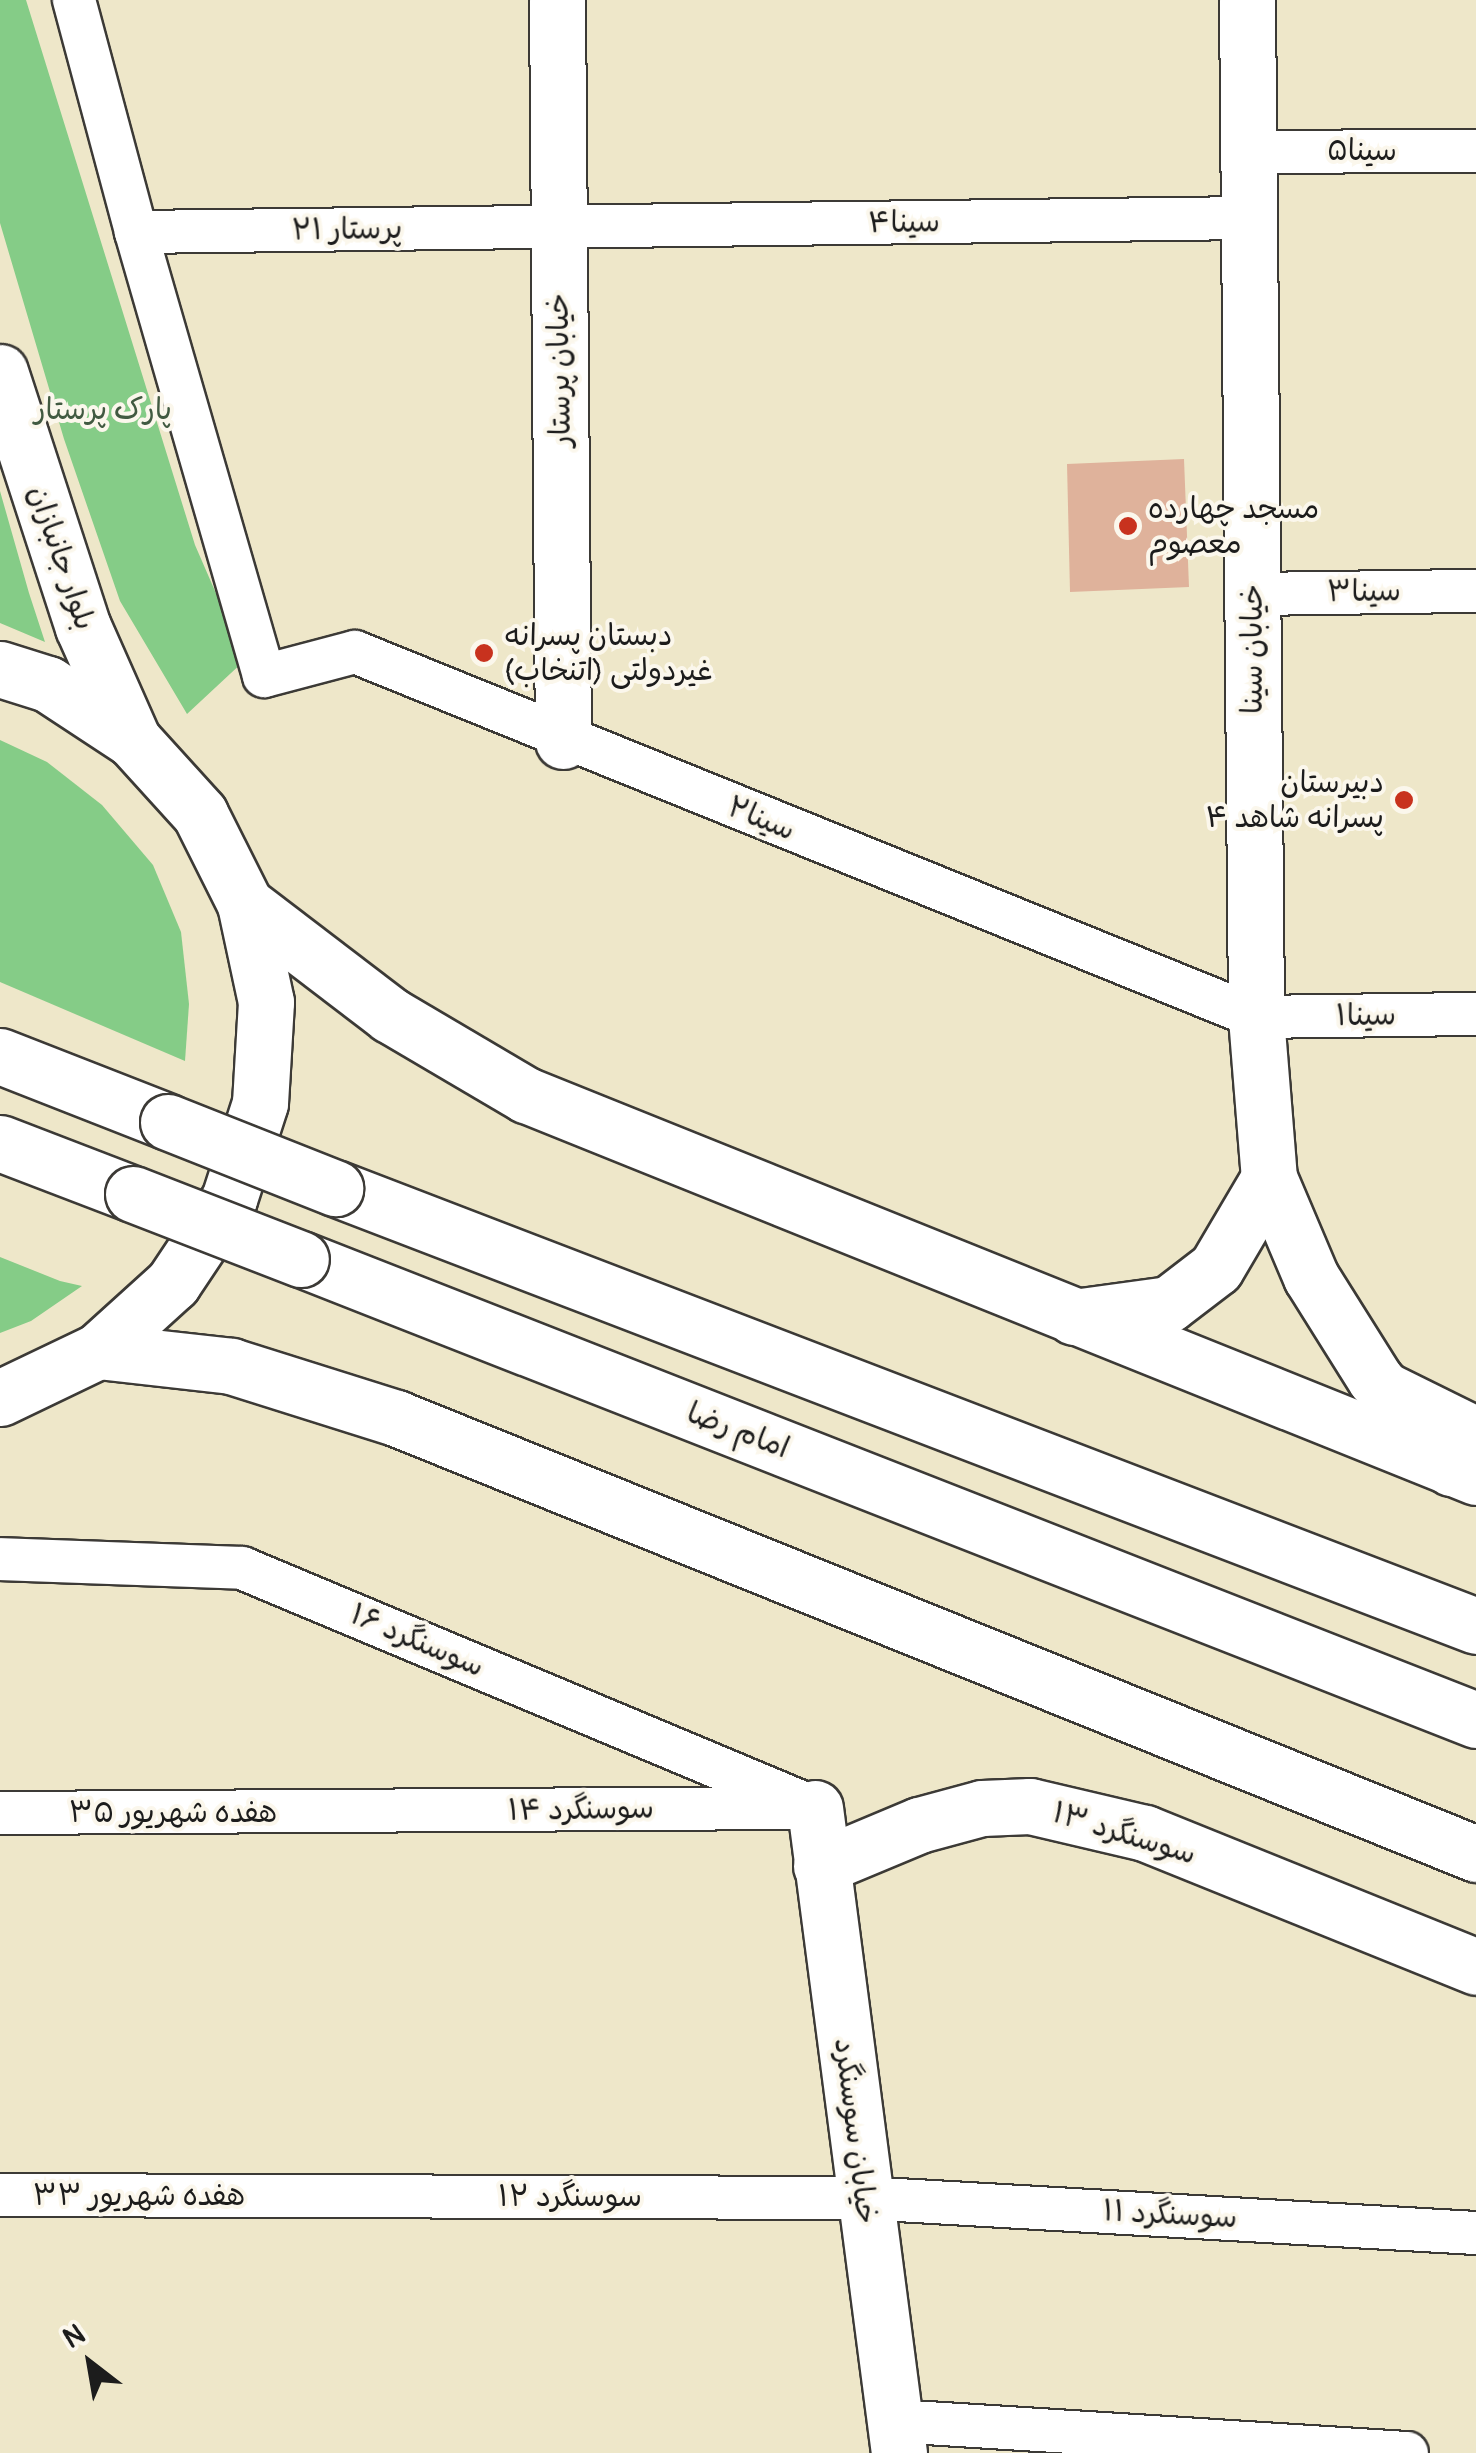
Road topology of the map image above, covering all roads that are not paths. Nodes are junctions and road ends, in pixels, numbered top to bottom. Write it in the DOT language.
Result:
graph roads {
  1 [pos="74,0"];
  2 [pos="556,0"];
  3 [pos="1247,0"];
  4 [pos="1476,151"];
  5 [pos="1248,152"];
  6 [pos="1249,218"];
  7 [pos="558,228"];
  8 [pos="136,232"];
  9 [pos="0,372"];
  10 [pos="1476,591"];
  11 [pos="1252,594"];
  12 [pos="0,669"];
  13 [pos="132,740"];
  14 [pos="564,740"];
  15 [pos="245,904"];
  16 [pos="1476,1014"];
  17 [pos="1256,1017"];
  18 [pos="0,1056"];
  19 [pos="0,1143"];
  20 [pos="1269,1178"];
  21 [pos="1074,1318"];
  22 [pos="98,1350"];
  23 [pos="0,1398"];
  24 [pos="1468,1458"];
  25 [pos="0,1559"];
  26 [pos="1476,1626"];
  27 [pos="1476,1720"];
  28 [pos="815,1808"];
  29 [pos="0,1813"];
  30 [pos="347,1813"];
  31 [pos="1476,1854"];
  32 [pos="821,1866"];
  33 [pos="1476,1966"];
  34 [pos="0,2195"];
  35 [pos="278,2196"];
  36 [pos="863,2198"];
  37 [pos="1476,2232"];
  38 [pos="897,2437"];
  39 [pos="1407,2453"];
  1 -- 8 [label="street"];
  2 -- 7 [label="main road, خیابان پرستار"];
  3 -- 5 [label="main road, خیابان سینا"];
  4 -- 5 [label="street, سینا۵"];
  5 -- 6 [label="main road, خیابان سینا"];
  6 -- 7 [label="street, سینا۴"];
  6 -- 11 [label="main road, خیابان سینا"];
  7 -- 8 [label="street, پرستار ۲۱"];
  7 -- 14 [label="main road, خیابان پرستار"];
  8 -- 14 [label="street, سینا۲"];
  9 -- 13 [label="main road, بلوار جانبازان"];
  10 -- 11 [label="street, سینا۳"];
  11 -- 17 [label="main road, خیابان سینا"];
  12 -- 13 [label="main road"];
  13 -- 15 [label="main road"];
  14 -- 17 [label="street, سینا۲"];
  15 -- 21 [label="main road"];
  15 -- 22 [label="main road"];
  16 -- 17 [label="street, سینا۱"];
  17 -- 20 [label="main road, خیابان سینا"];
  18 -- 26 [label="main road, bridge"];
  19 -- 27 [label="main road, امام رضا, bridge"];
  20 -- 21 [label="main road"];
  20 -- 24 [label="main road, خیابان سینا"];
  21 -- 24 [label="main road"];
  22 -- 23 [label="main road"];
  22 -- 31 [label="main road"];
  25 -- 28 [label="street, سوسنگرد ۱۶"];
  28 -- 30 [label="street, سوسنگرد ۱۴"];
  28 -- 32 [label="main road, خیابان سوسنگرد"];
  29 -- 30 [label="street, هفده شهریور ۳۵"];
  32 -- 33 [label="main road, سوسنگرد ۱۳"];
  32 -- 36 [label="main road, خیابان سوسنگرد"];
  34 -- 35 [label="street, هفده شهریور ۳۳"];
  35 -- 36 [label="street, سوسنگرد ۱۲"];
  36 -- 37 [label="street, سوسنگرد ۱۱"];
  36 -- 38 [label="main road, خیابان سوسنگرد"];
  38 -- 39 [label="street"];
}
